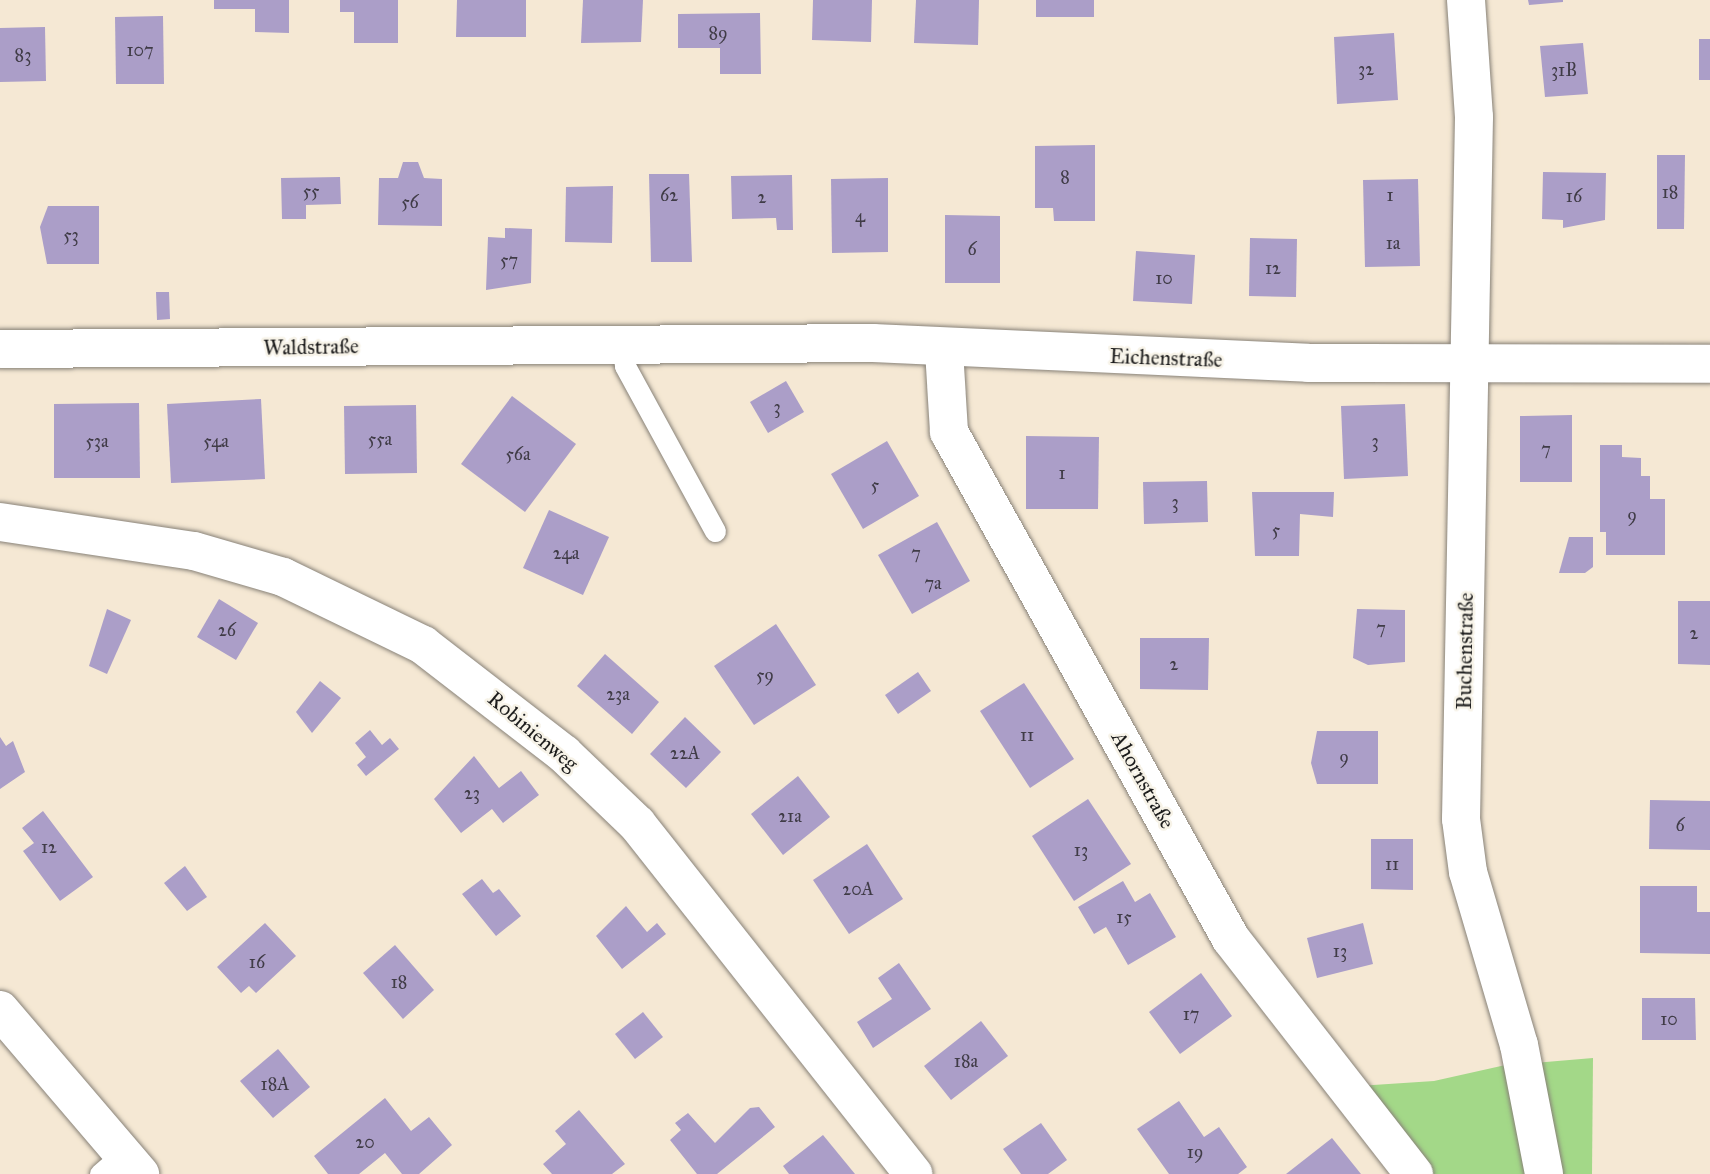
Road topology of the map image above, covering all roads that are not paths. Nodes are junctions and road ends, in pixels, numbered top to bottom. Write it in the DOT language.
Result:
graph roads {
  1 [pos="1466,0"];
  2 [pos="622,341"];
  3 [pos="0,349"];
  4 [pos="944,350"];
  5 [pos="1471,362"];
  6 [pos="1710,364"];
  7 [pos="0,522"];
  8 [pos="715,531"];
  9 [pos="0,1010"];
  10 [pos="121,1167"];
  11 [pos="913,1174"];
  12 [pos="1414,1174"];
  13 [pos="1544,1174"];
  1 -- 5 [label="street, Buchenstraße"];
  2 -- 3 [label="street, Waldstraße"];
  2 -- 4 [label="street, Eichenstraße"];
  2 -- 8 [label="lane"];
  4 -- 5 [label="street, Eichenstraße"];
  4 -- 12 [label="street, Ahornstraße"];
  5 -- 6 [label="street, Eichenstraße"];
  5 -- 13 [label="street, Buchenstraße"];
  7 -- 11 [label="street, Robinienweg"];
  9 -- 10 [label="street"];
}
